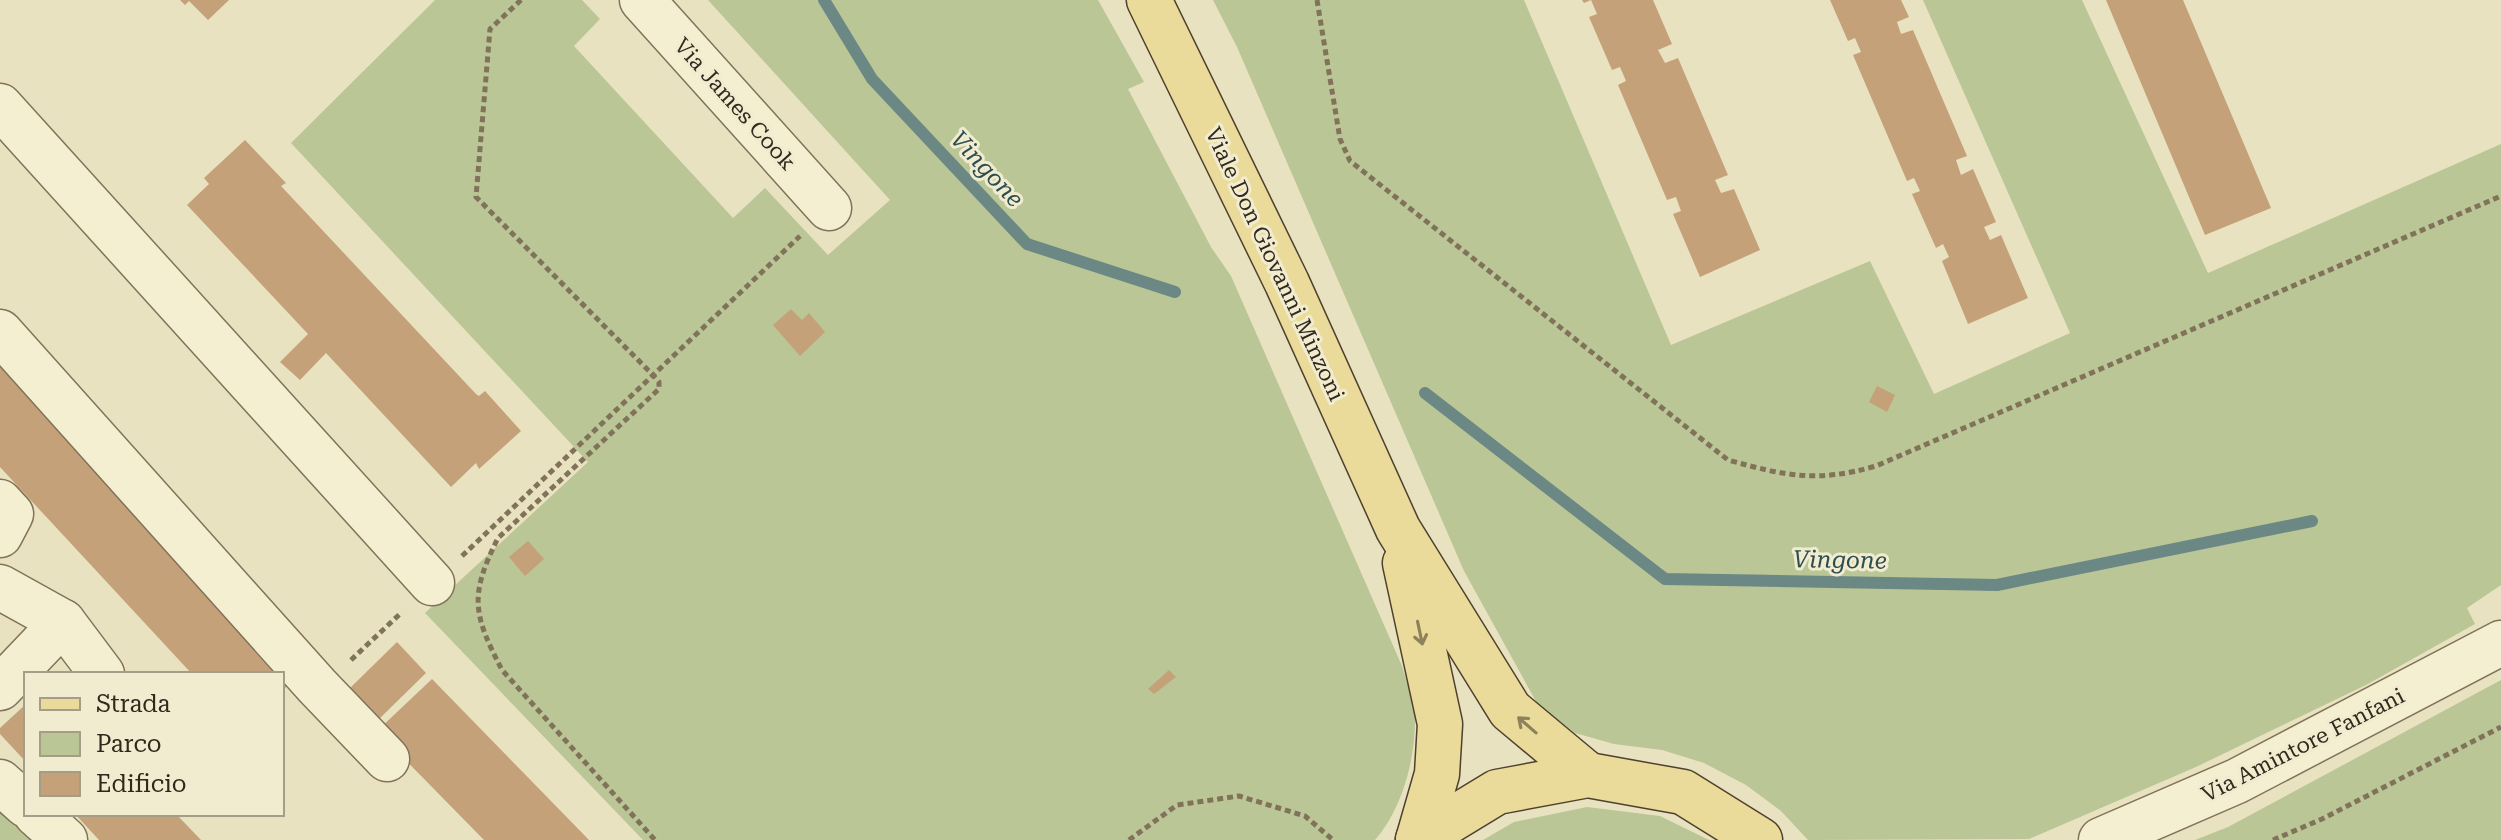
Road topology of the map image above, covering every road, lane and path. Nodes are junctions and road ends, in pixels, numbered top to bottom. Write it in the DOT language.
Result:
graph roads {
  1 [pos="521,0"];
  2 [pos="642,0"];
  3 [pos="1149,0"];
  4 [pos="1317,0"];
  5 [pos="0,106"];
  6 [pos="2501,196"];
  7 [pos="829,208"];
  8 [pos="0,332"];
  9 [pos="653,375"];
  10 [pos="0,502"];
  11 [pos="1398,529"];
  12 [pos="0,535"];
  13 [pos="432,583"];
  14 [pos="0,587"];
  15 [pos="63,622"];
  16 [pos="2501,643"];
  17 [pos="348,662"];
  18 [pos="100,672"];
  19 [pos="0,688"];
  20 [pos="2501,727"];
  21 [pos="387,759"];
  22 [pos="1588,775"];
  23 [pos="0,782"];
  24 [pos="24,803"];
  25 [pos="38,816"];
  26 [pos="65,840"];
  27 [pos="655,840"];
  28 [pos="1129,840"];
  29 [pos="1333,840"];
  30 [pos="1418,840"];
  31 [pos="1760,840"];
  32 [pos="2101,840"];
  33 [pos="2273,840"];
  1 -- 9 [label="path"];
  2 -- 7 [label="street, Via James Cook"];
  3 -- 11 [label="main road, Viale Don Giovanni Minzoni"];
  4 -- 6 [label="path"];
  5 -- 13 [label="street"];
  7 -- 9 [label="path"];
  8 -- 21 [label="street"];
  9 -- 13 [label="path"];
  9 -- 27 [label="path"];
  10 -- 12 [label="street"];
  22 -- 11 [label="main road, Viale Don Giovanni Minzoni, one-way"];
  11 -- 30 [label="main road, Viale Don Giovanni Minzoni, one-way"];
  13 -- 17 [label="path"];
  14 -- 15 [label="street"];
  15 -- 18 [label="street"];
  15 -- 19 [label="street"];
  16 -- 32 [label="street, Via Amintore Fanfani"];
  20 -- 33 [label="path"];
  22 -- 30 [label="main road"];
  22 -- 31 [label="main road"];
  23 -- 24 [label="street"];
  25 -- 26 [label="street"];
  28 -- 29 [label="path"];
}
